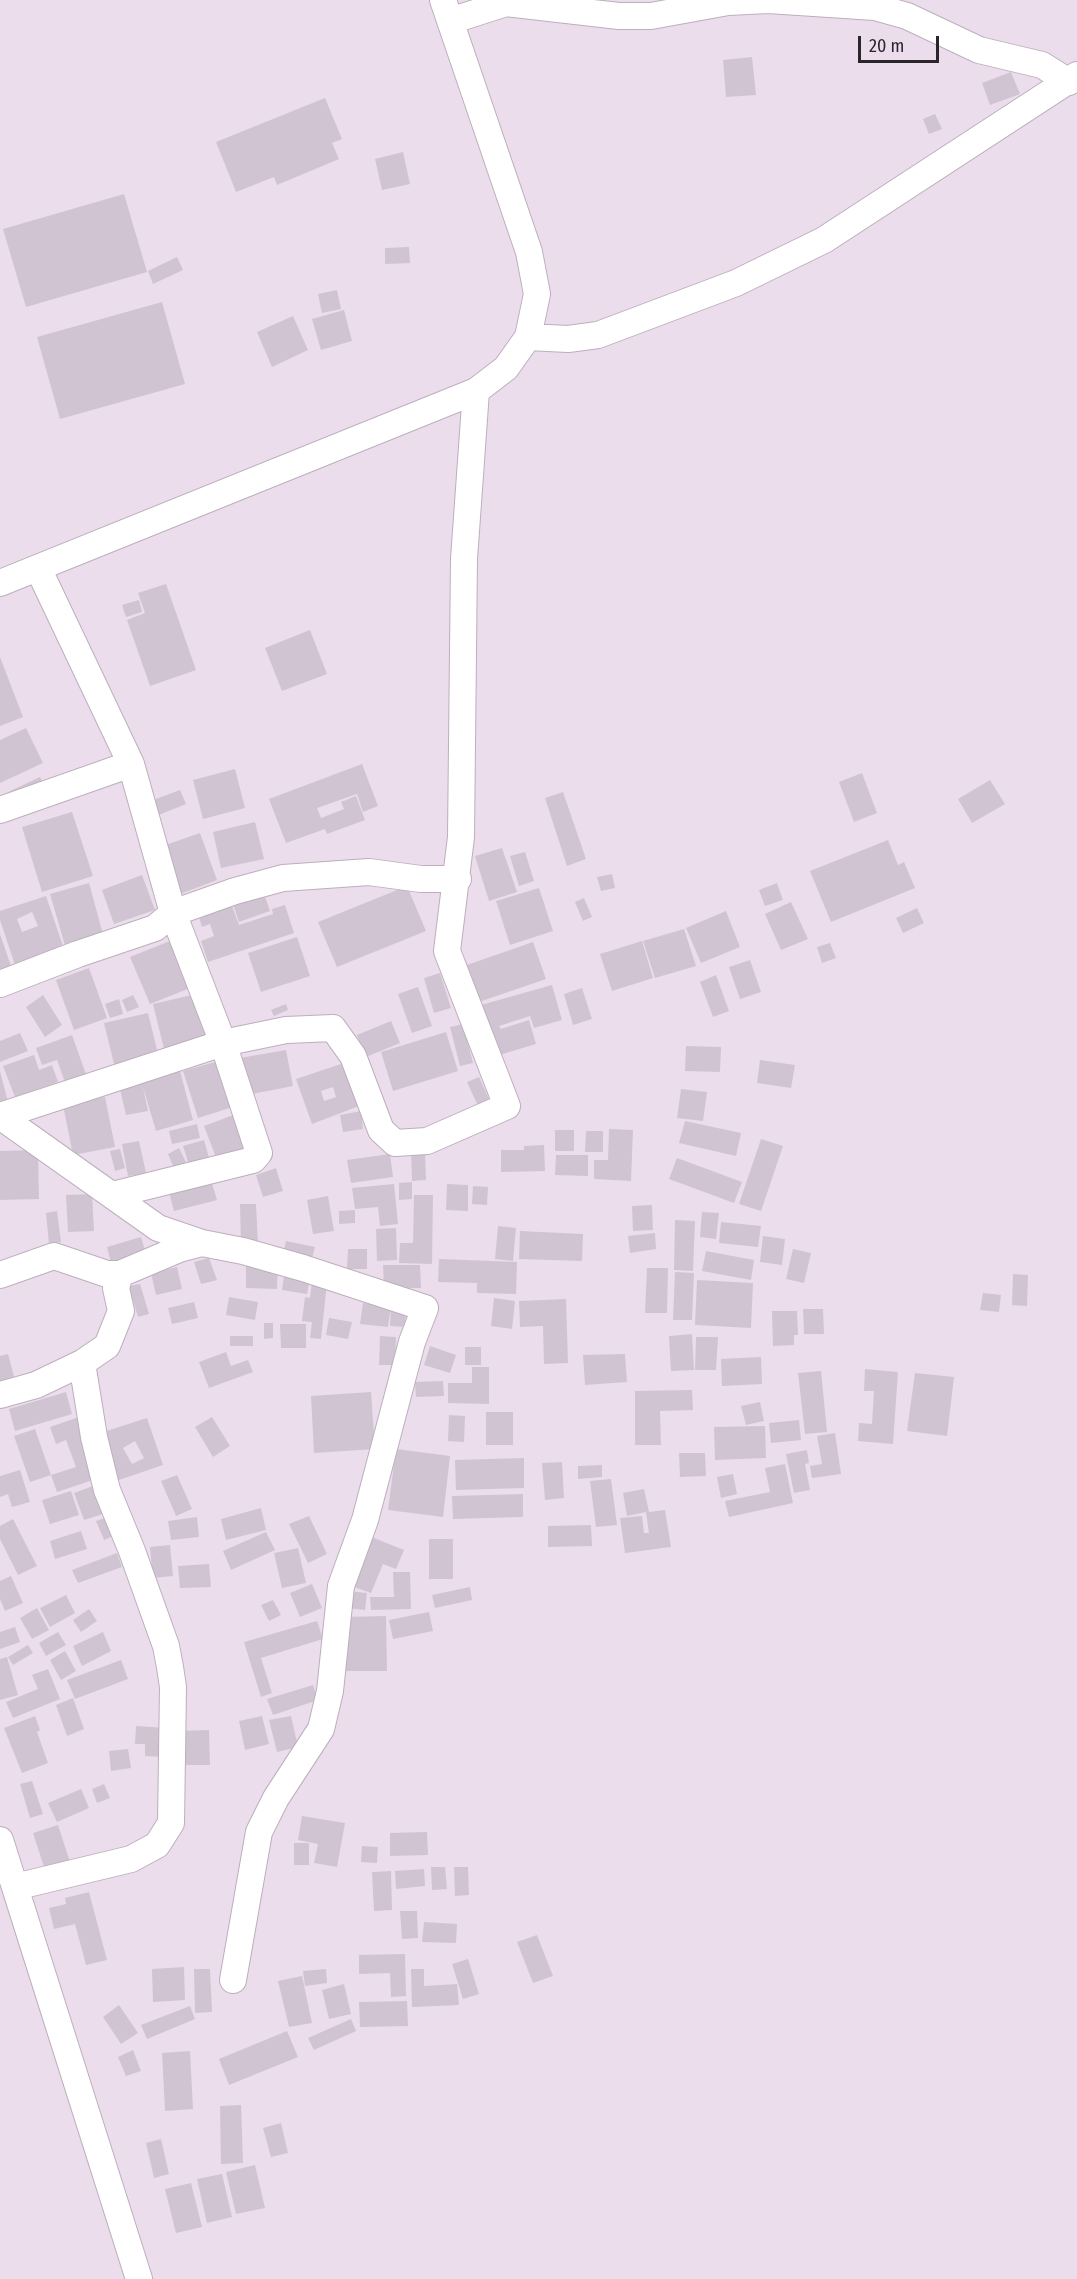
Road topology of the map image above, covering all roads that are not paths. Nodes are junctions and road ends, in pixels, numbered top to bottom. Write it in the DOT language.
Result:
graph roads {
  1 [pos="446,10"];
  2 [pos="1073,78"];
  3 [pos="528,337"];
  4 [pos="476,391"];
  5 [pos="38,568"];
  6 [pos="0,583"];
  7 [pos="131,764"];
  8 [pos="0,810"];
  9 [pos="458,879"];
  10 [pos="173,913"];
  11 [pos="0,984"];
  12 [pos="223,1043"];
  13 [pos="0,1116"];
  14 [pos="112,1195"];
  15 [pos="202,1243"];
  16 [pos="120,1274"];
  17 [pos="0,1275"];
  18 [pos="82,1363"];
  19 [pos="0,1395"];
  20 [pos="0,1840"];
  21 [pos="15,1887"];
  22 [pos="232,1980"];
  23 [pos="139,2279"];
  1 -- 2 [label="street"];
  1 -- 3 [label="street"];
  2 -- 3 [label="street"];
  3 -- 4 [label="street"];
  4 -- 5 [label="street"];
  4 -- 9 [label="street"];
  5 -- 6 [label="street"];
  5 -- 7 [label="street"];
  7 -- 8 [label="street"];
  7 -- 10 [label="street"];
  9 -- 10 [label="street"];
  9 -- 12 [label="street"];
  10 -- 11 [label="street"];
  10 -- 12 [label="street"];
  12 -- 13 [label="street"];
  12 -- 14 [label="street"];
  13 -- 14 [label="street"];
  14 -- 15 [label="street"];
  15 -- 16 [label="street"];
  15 -- 22 [label="street"];
  16 -- 17 [label="street"];
  16 -- 18 [label="street"];
  18 -- 19 [label="street"];
  18 -- 21 [label="street"];
  20 -- 21 [label="street"];
  21 -- 23 [label="street"];
}
